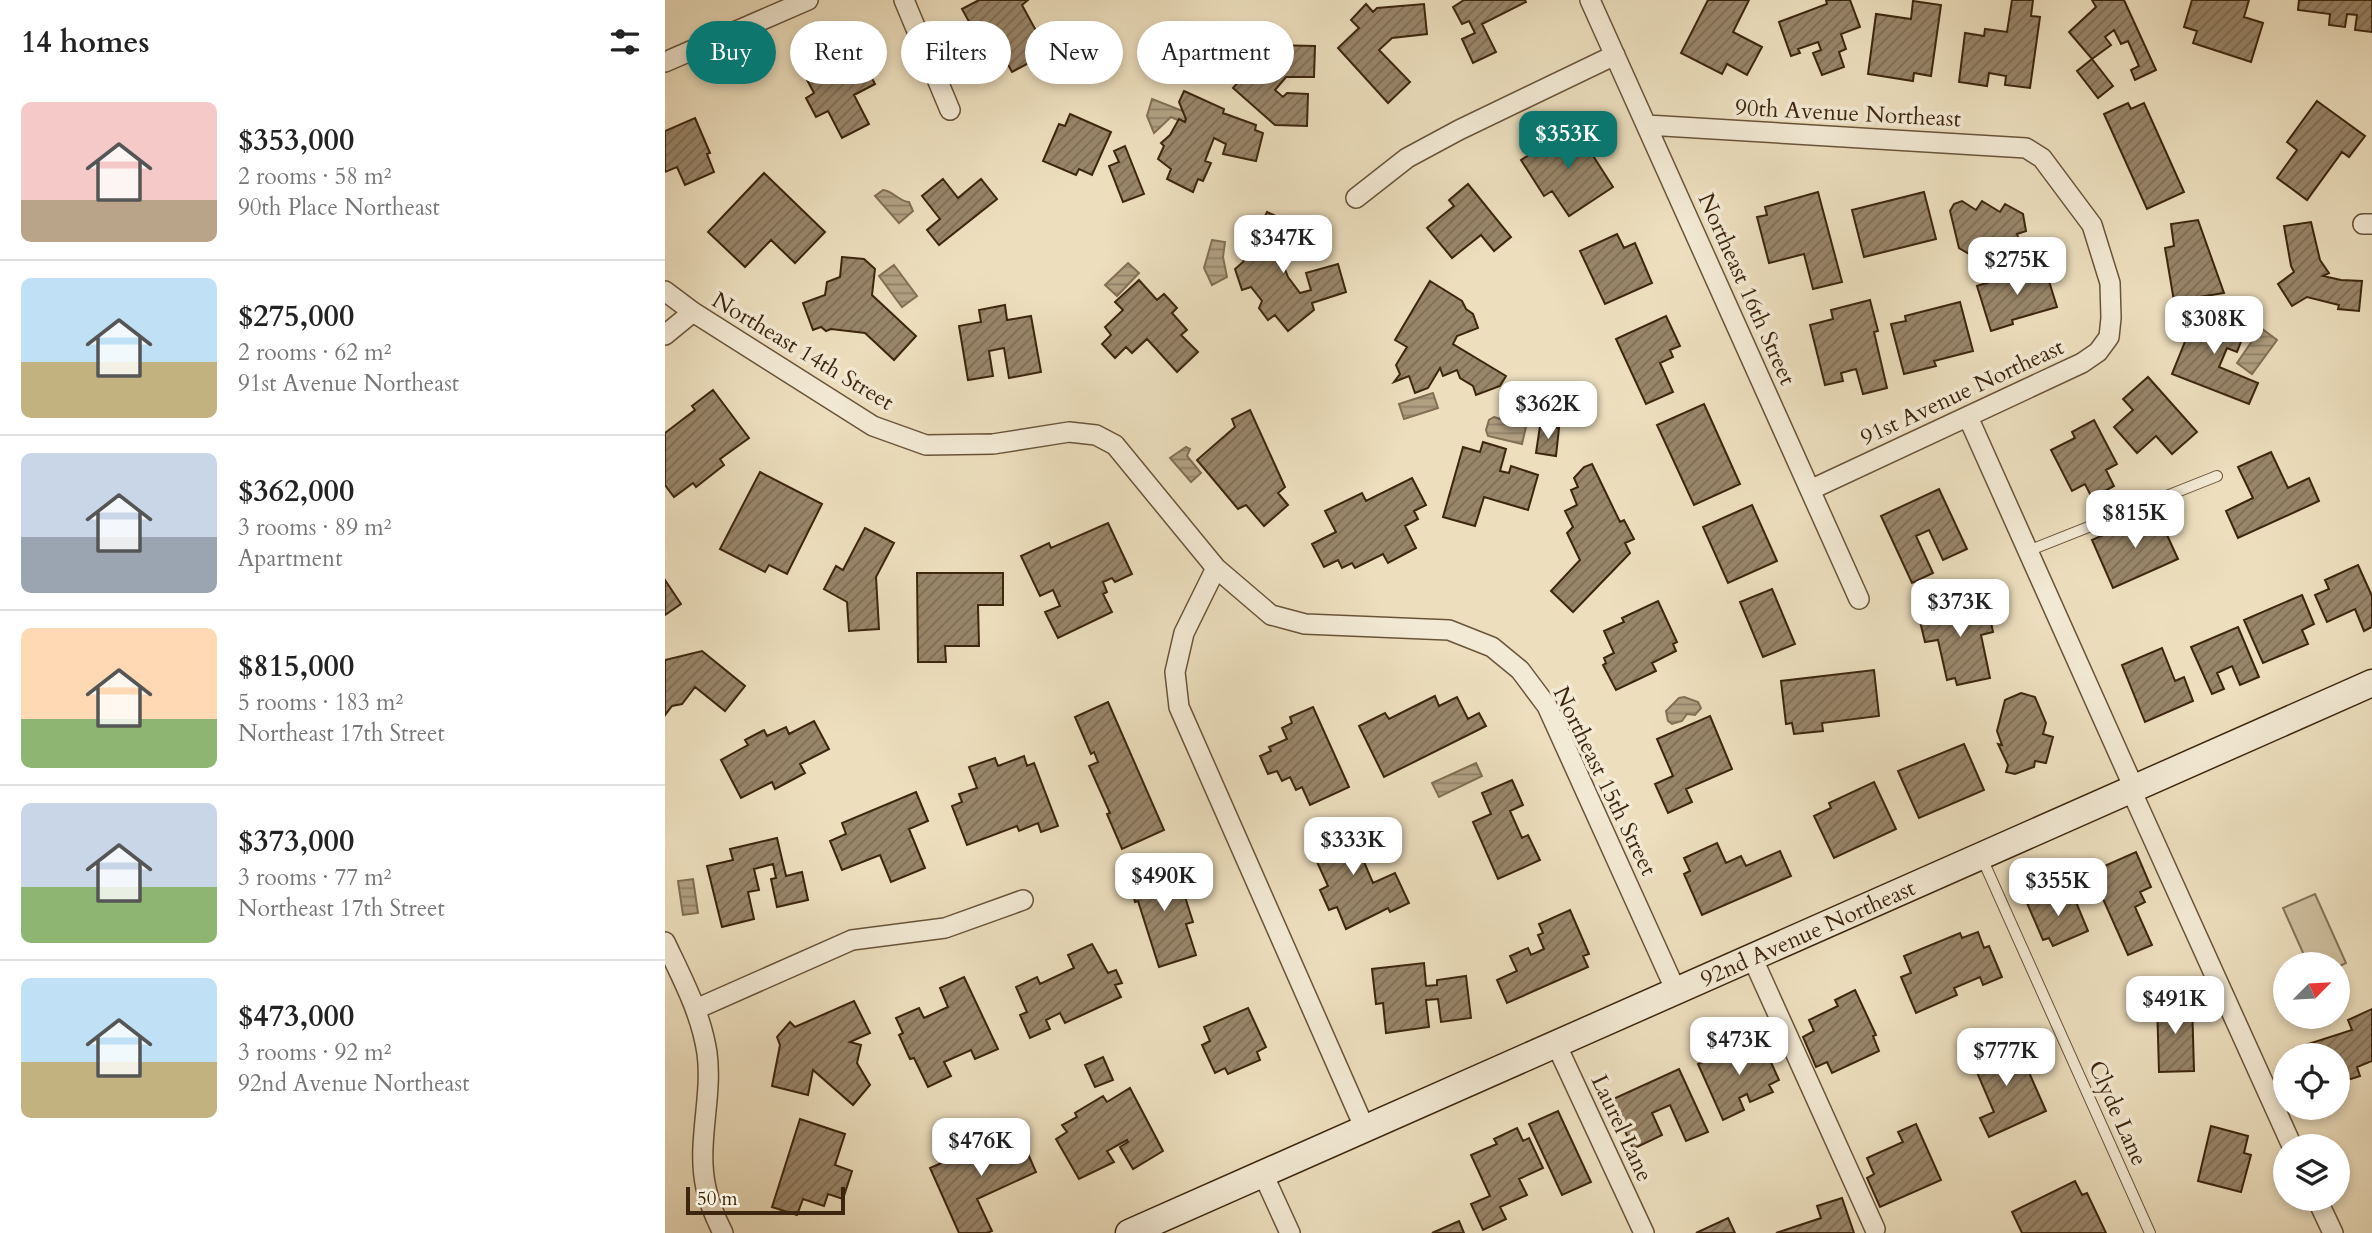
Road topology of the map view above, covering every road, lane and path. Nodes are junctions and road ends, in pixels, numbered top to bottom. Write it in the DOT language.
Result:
graph roads {
  1 [pos="808,0"];
  2 [pos="904,0"];
  3 [pos="1590,0"];
  4 [pos="1615,55"];
  5 [pos="665,62"];
  6 [pos="950,110"];
  7 [pos="1647,125"];
  8 [pos="1356,198"];
  9 [pos="665,291"];
  10 [pos="693,312"];
  11 [pos="2111,318"];
  12 [pos="665,335"];
  13 [pos="1968,417"];
  14 [pos="2217,476"];
  15 [pos="1810,490"];
  16 [pos="2028,551"];
  17 [pos="1216,568"];
  18 [pos="1859,599"];
  19 [pos="2372,683"];
  20 [pos="2133,789"];
  21 [pos="1981,856"];
  22 [pos="1023,900"];
  23 [pos="665,942"];
  24 [pos="1752,957"];
  25 [pos="1676,991"];
  26 [pos="696,1009"];
  27 [pos="1556,1044"];
  28 [pos="1364,1129"];
  29 [pos="2287,1134"];
  30 [pos="1263,1174"];
  31 [pos="2323,1211"];
  32 [pos="1875,1229"];
  33 [pos="723,1233"];
  34 [pos="1129,1233"];
  35 [pos="1290,1233"];
  36 [pos="1644,1233"];
  37 [pos="2150,1233"];
  38 [pos="2333,1233"];
  1 -- 5 [label="street"];
  2 -- 6 [label="street"];
  3 -- 4 [label="street, Northeast 16th Street"];
  4 -- 7 [label="street, Northeast 16th Street"];
  4 -- 8 [label="street"];
  7 -- 11 [label="street, 90th Avenue Northeast"];
  7 -- 15 [label="street, Northeast 16th Street"];
  9 -- 10 [label="street, Northeast 14th Street"];
  10 -- 12 [label="street"];
  10 -- 17 [label="street, Northeast 14th Street"];
  11 -- 13 [label="street, 91st Avenue Northeast"];
  13 -- 15 [label="street, 91st Avenue Northeast"];
  13 -- 16 [label="street"];
  14 -- 16 [label="lane"];
  15 -- 18 [label="street, Northeast 16th Street"];
  16 -- 20 [label="street"];
  17 -- 25 [label="street, Northeast 15th Street"];
  17 -- 28 [label="street"];
  19 -- 20 [label="main road, 92nd Avenue Northeast"];
  20 -- 21 [label="main road, 92nd Avenue Northeast"];
  20 -- 29 [label="street"];
  21 -- 24 [label="main road, 92nd Avenue Northeast"];
  21 -- 37 [label="lane, Clyde Lane"];
  22 -- 26 [label="street"];
  23 -- 26 [label="street"];
  24 -- 25 [label="main road, 92nd Avenue Northeast"];
  24 -- 32 [label="street"];
  25 -- 27 [label="main road, 92nd Avenue Northeast"];
  26 -- 33 [label="street"];
  27 -- 28 [label="main road, 92nd Avenue Northeast"];
  27 -- 36 [label="street, Laurel Lane"];
  28 -- 30 [label="main road, 92nd Avenue Northeast"];
  30 -- 34 [label="main road, 92nd Avenue Northeast"];
  30 -- 35 [label="street"];
  31 -- 38 [label="street"];
}
